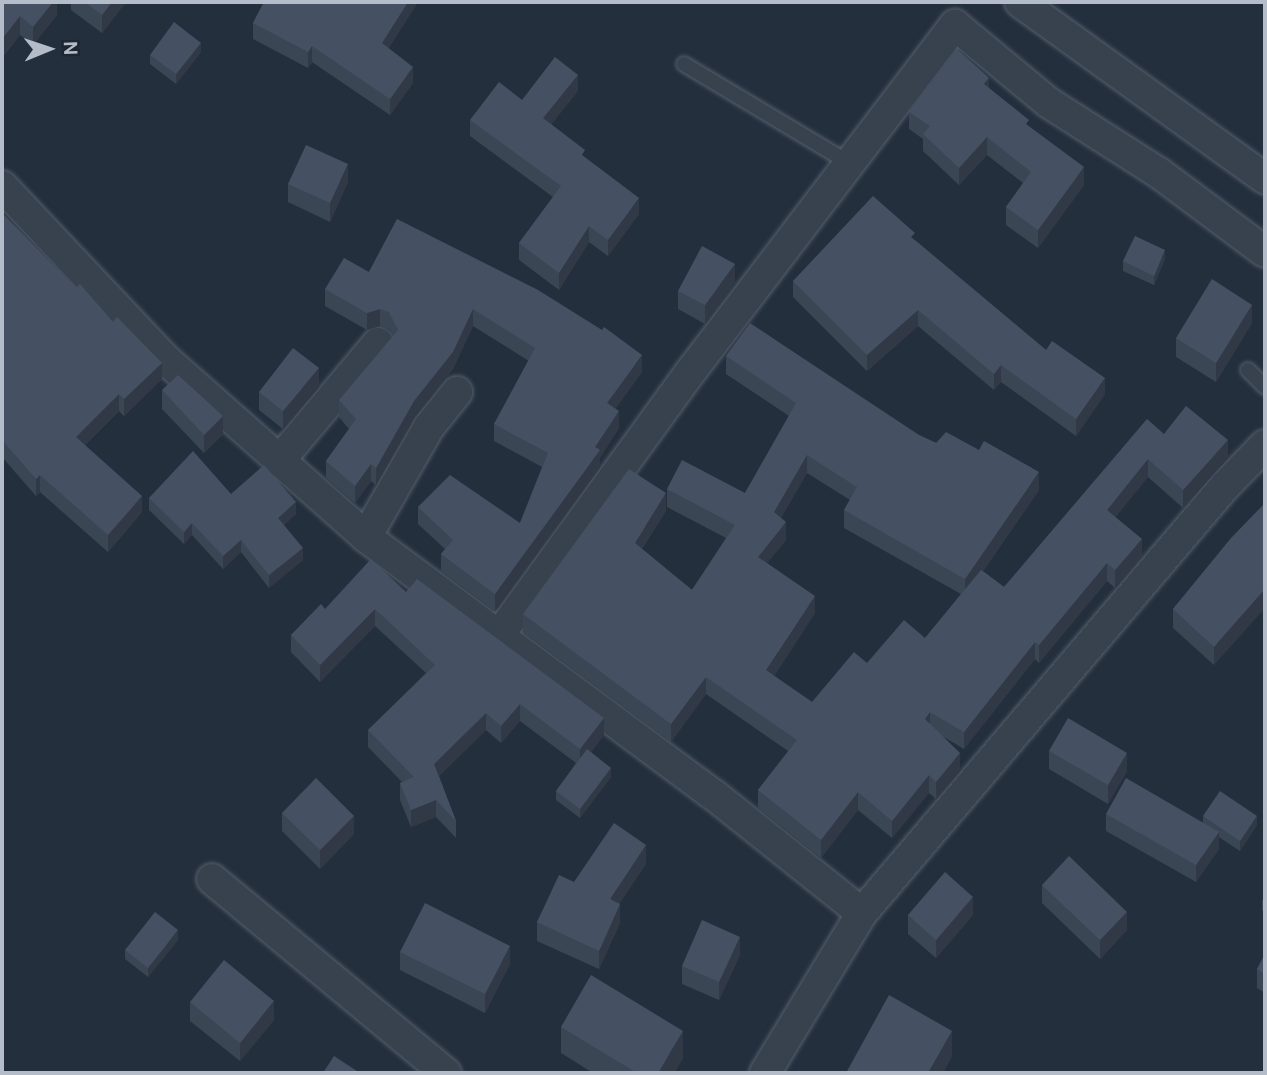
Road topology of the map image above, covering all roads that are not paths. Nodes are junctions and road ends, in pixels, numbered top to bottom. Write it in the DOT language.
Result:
graph roads {
  1 [pos="1020,2"];
  2 [pos="684,64"];
  3 [pos="848,162"];
  4 [pos="1265,179"];
  5 [pos="2,186"];
  6 [pos="1265,252"];
  7 [pos="378,343"];
  8 [pos="1248,370"];
  9 [pos="1265,387"];
  10 [pos="457,392"];
  11 [pos="1265,445"];
  12 [pos="279,461"];
  13 [pos="366,537"];
  14 [pos="500,634"];
  15 [pos="212,879"];
  16 [pos="862,914"];
  17 [pos="446,1073"];
  18 [pos="765,1073"];
  1 -- 4 [label="street"];
  2 -- 3 [label="lane"];
  3 -- 6 [label="street"];
  3 -- 14 [label="street"];
  5 -- 12 [label="street"];
  7 -- 12 [label="street"];
  8 -- 9 [label="lane"];
  10 -- 13 [label="street"];
  11 -- 16 [label="street"];
  12 -- 13 [label="street"];
  13 -- 14 [label="street"];
  14 -- 16 [label="street"];
  15 -- 17 [label="street"];
  16 -- 18 [label="street"];
}
